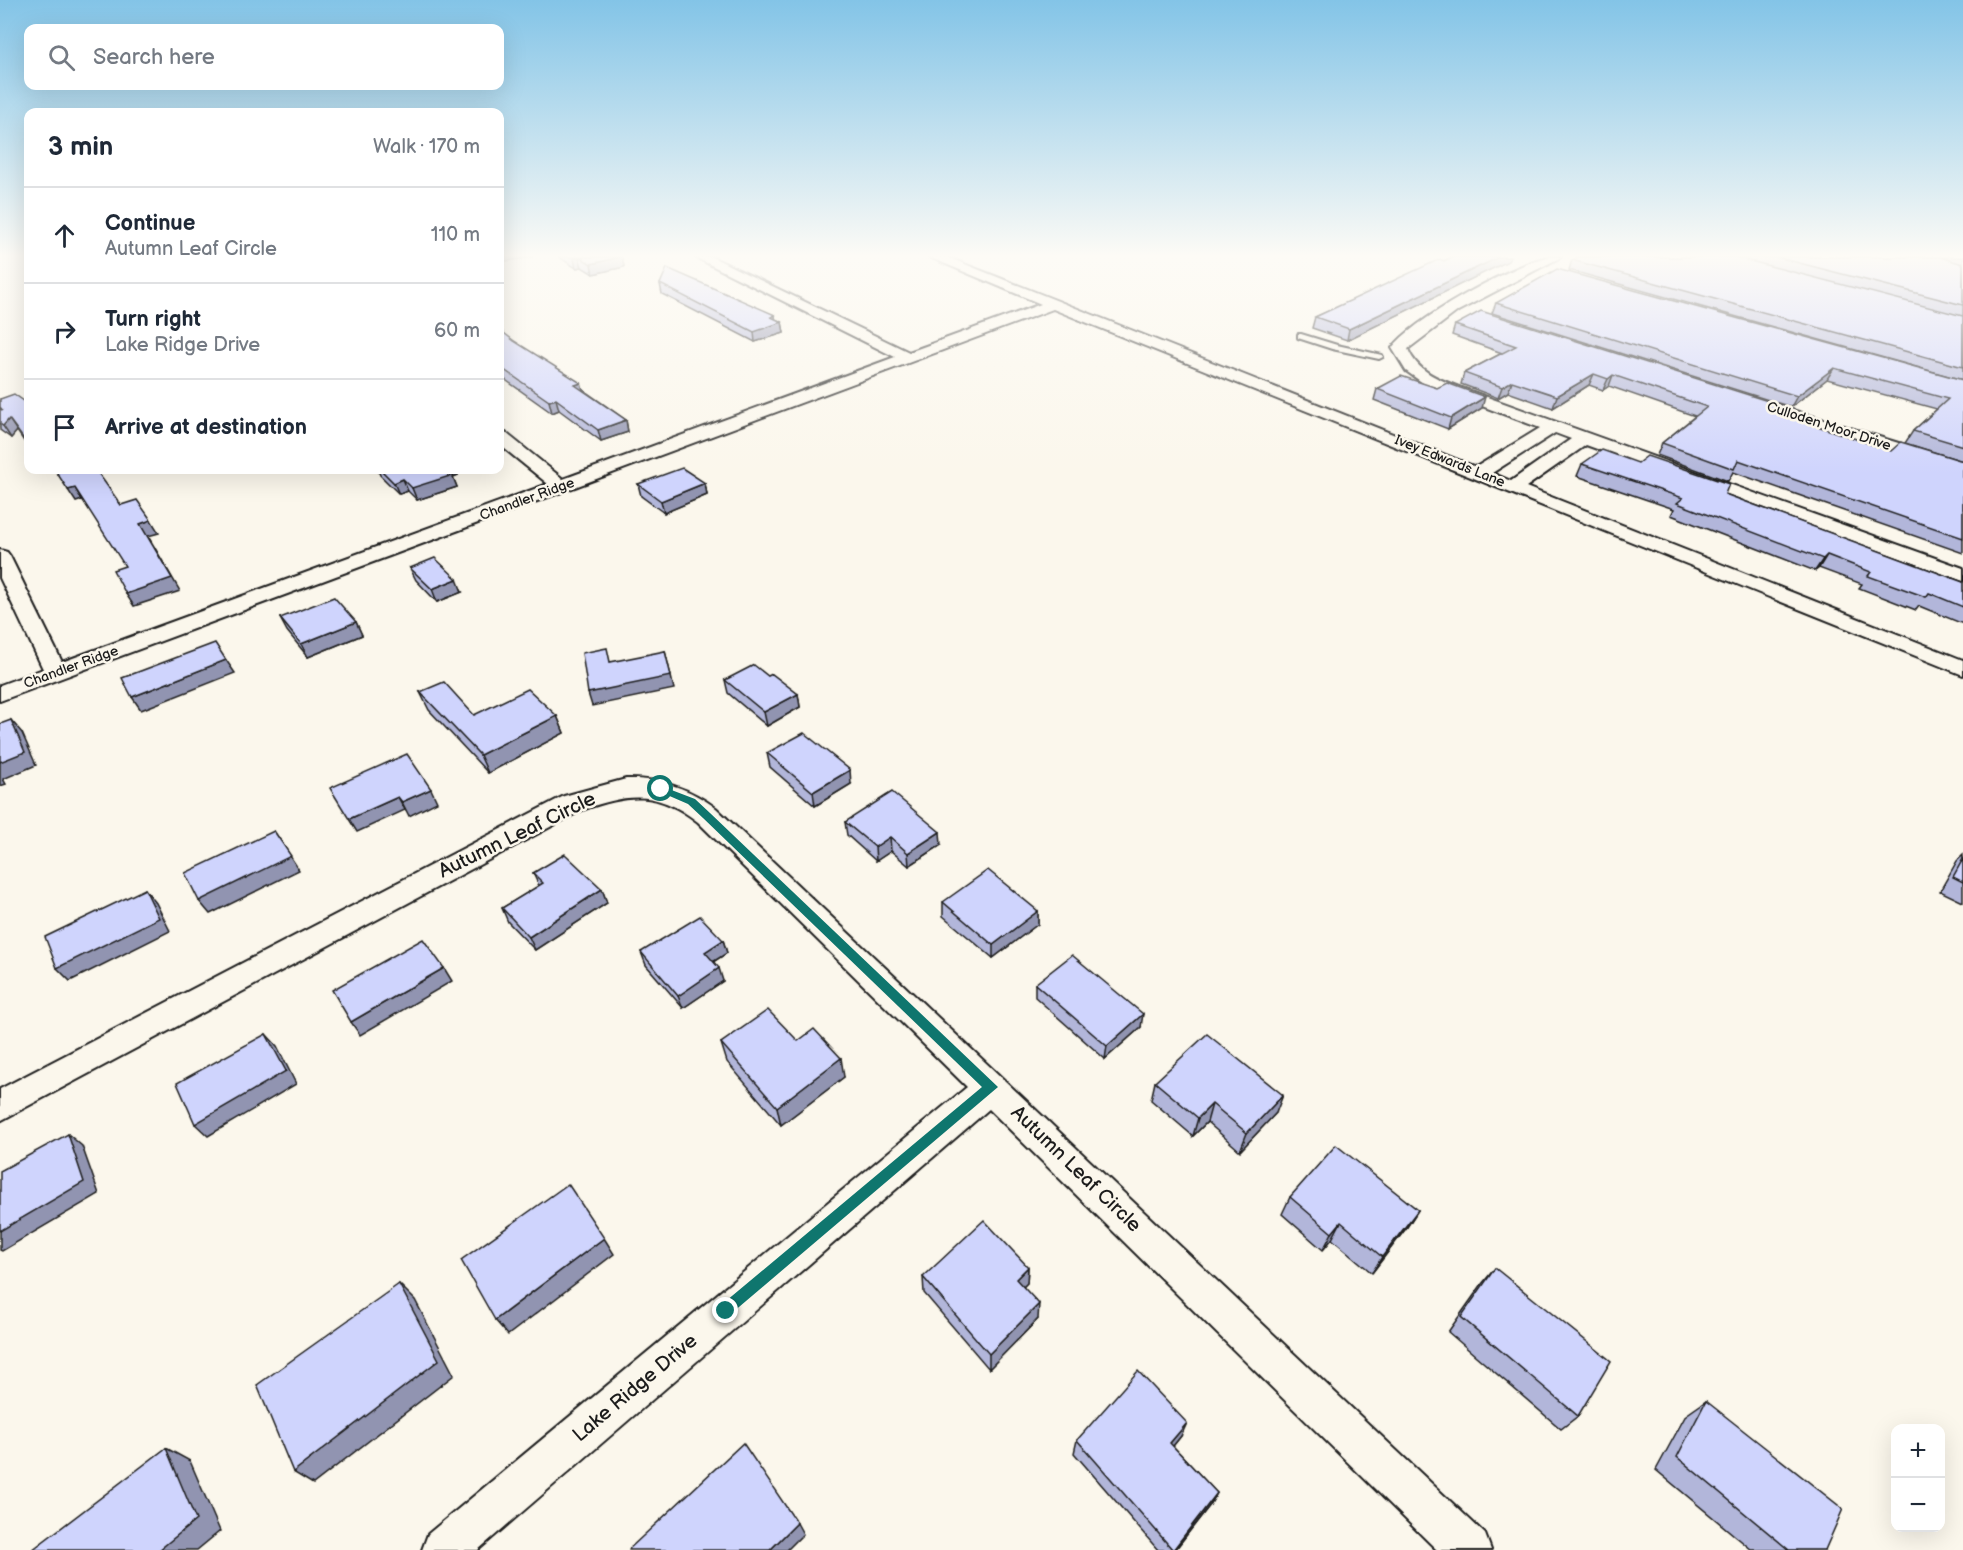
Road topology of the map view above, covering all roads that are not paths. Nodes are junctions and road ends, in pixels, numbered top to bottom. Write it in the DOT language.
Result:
graph roads {
  1 [pos="850,329"];
  2 [pos="986,329"];
  3 [pos="1118,329"];
  4 [pos="1418,329"];
  5 [pos="1301,336"];
  6 [pos="1379,357"];
  7 [pos="909,358"];
  8 [pos="1402,359"];
  9 [pos="1726,394"];
  10 [pos="1554,427"];
  11 [pos="1584,438"];
  12 [pos="504,440"];
  13 [pos="1963,469"];
  14 [pos="1479,473"];
  15 [pos="561,486"];
  16 [pos="1514,487"];
  17 [pos="0,556"];
  18 [pos="1963,575"];
  19 [pos="1963,668"];
  20 [pos="56,673"];
  21 [pos="0,693"];
  22 [pos="991,1087"];
  23 [pos="0,1106"];
  24 [pos="444,1550"];
  25 [pos="1469,1550"];
  1 -- 7 [label="street"];
  2 -- 7 [label="street, Chandler Ridge"];
  3 -- 14 [label="street, Ivey Edwards Lane"];
  4 -- 8 [label="street"];
  5 -- 6 [label="lane"];
  6 -- 8 [label="street"];
  7 -- 15 [label="street, Chandler Ridge"];
  8 -- 10 [label="street"];
  9 -- 13 [label="street, Culloden Moor Drive"];
  10 -- 11 [label="street"];
  10 -- 14 [label="street"];
  11 -- 16 [label="street"];
  11 -- 18 [label="street"];
  12 -- 15 [label="street"];
  14 -- 16 [label="street, Ivey Edwards Lane"];
  15 -- 20 [label="street, Chandler Ridge"];
  16 -- 19 [label="street, Ivey Edwards Lane"];
  17 -- 20 [label="street"];
  20 -- 21 [label="street, Chandler Ridge"];
  22 -- 23 [label="street, Autumn Leaf Circle"];
  22 -- 24 [label="street, Lake Ridge Drive"];
  22 -- 25 [label="street, Autumn Leaf Circle"];
}
